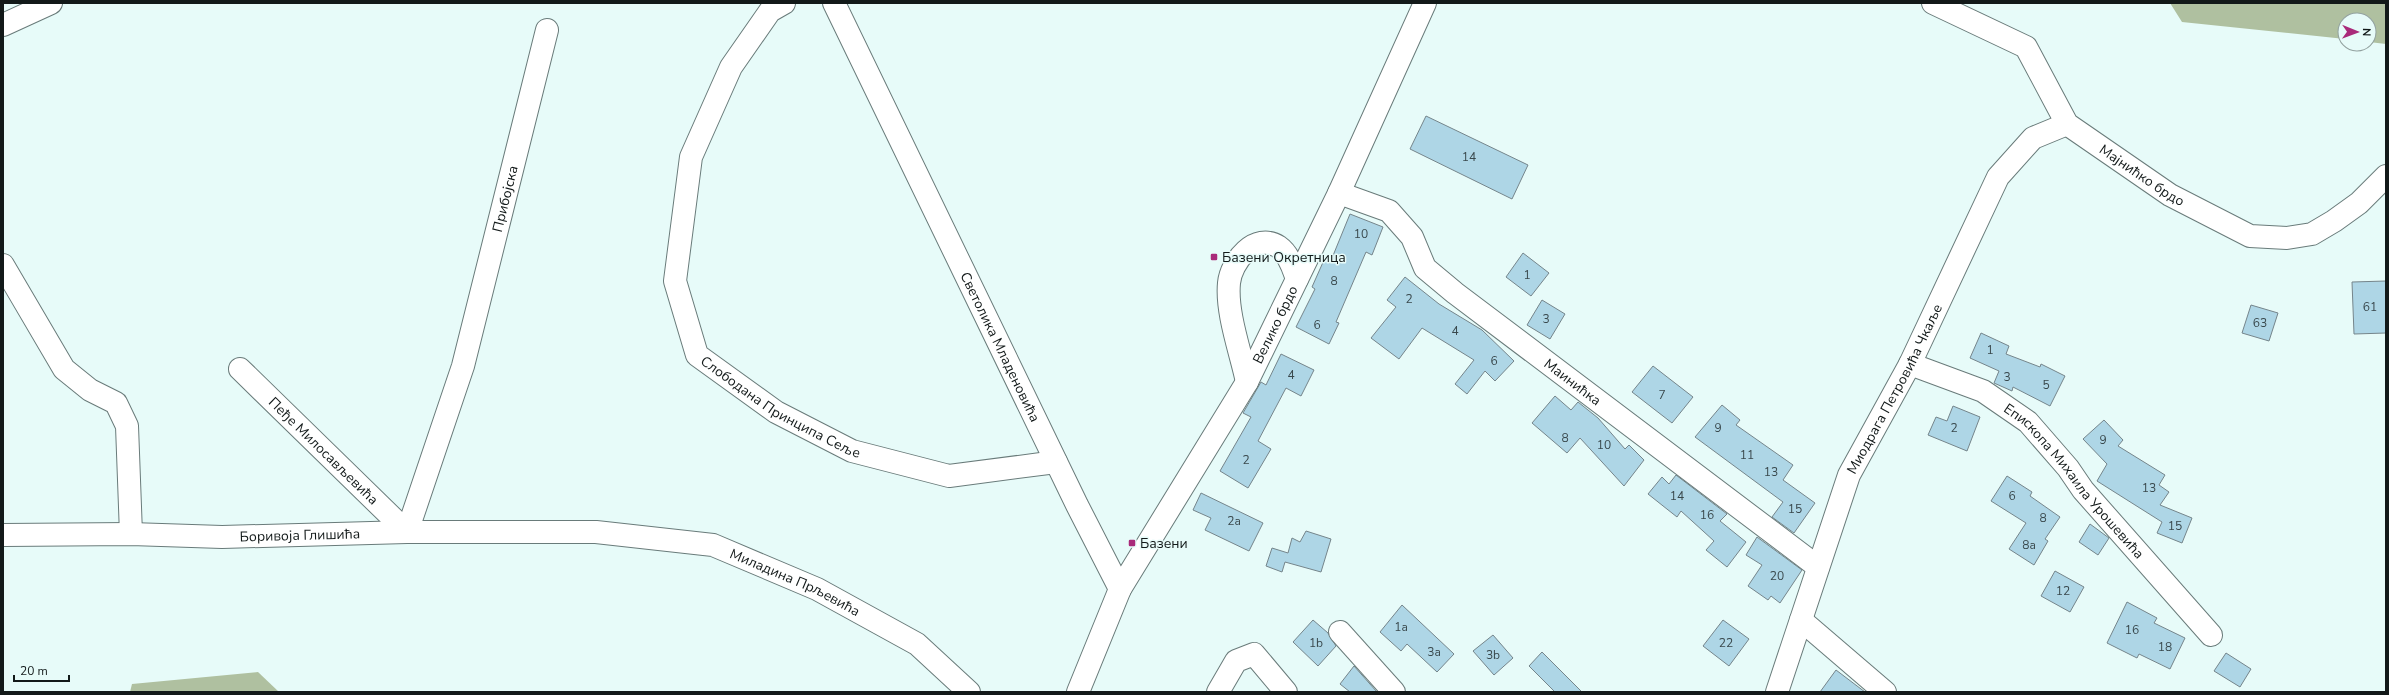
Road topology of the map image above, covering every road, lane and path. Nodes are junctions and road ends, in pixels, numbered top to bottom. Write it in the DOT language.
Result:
graph roads {
  1 [pos="51,3"];
  2 [pos="784,3"];
  3 [pos="834,3"];
  4 [pos="1425,3"];
  5 [pos="1933,3"];
  6 [pos="3,25"];
  7 [pos="547,30"];
  8 [pos="2067,124"];
  9 [pos="2386,176"];
  10 [pos="1339,193"];
  11 [pos="3,265"];
  12 [pos="1297,279"];
  13 [pos="1910,364"];
  14 [pos="240,369"];
  15 [pos="1247,382"];
  16 [pos="1056,462"];
  17 [pos="407,532"];
  18 [pos="596,532"];
  19 [pos="131,534"];
  20 [pos="3,535"];
  21 [pos="1818,567"];
  22 [pos="1120,589"];
  23 [pos="1801,620"];
  24 [pos="1340,632"];
  25 [pos="2211,635"];
  26 [pos="969,692"];
  27 [pos="1078,692"];
  28 [pos="1218,692"];
  29 [pos="1286,692"];
  30 [pos="1394,692"];
  31 [pos="1777,692"];
  32 [pos="1885,692"];
  1 -- 6 [label="street"];
  2 -- 16 [label="street, Слободана Принципа Сеље"];
  3 -- 16 [label="street, Светолика Младеновића"];
  4 -- 10 [label="street, Велико брдо"];
  5 -- 8 [label="street, Мајнићко брдо"];
  7 -- 17 [label="street, Прибојска"];
  8 -- 9 [label="street, Мајнићко брдо"];
  8 -- 13 [label="street, Миодрага Петровића Чкаље"];
  10 -- 12 [label="street, Велико брдо"];
  10 -- 21 [label="street, Маинићка"];
  11 -- 19 [label="street"];
  12 -- 15 [label="street, Велико брдо"];
  12 -- 15 [label="street"];
  13 -- 21 [label="street, Миодрага Петровића Чкаље"];
  13 -- 25 [label="street, Епископа Михаила Урошевића"];
  14 -- 17 [label="street, Пеђе Милосављевића"];
  15 -- 22 [label="street, Велико брдо"];
  16 -- 22 [label="street, Светолика Младеновића"];
  17 -- 18 [label="street, Боривоја Глишића"];
  17 -- 19 [label="street, Боривоја Глишића"];
  18 -- 26 [label="street, Миладина Прљевића"];
  19 -- 20 [label="street, Боривоја Глишића"];
  21 -- 23 [label="street, Миодрага Петровића Чкаље"];
  22 -- 27 [label="street"];
  23 -- 31 [label="street, Миодрага Петровића Чкаље"];
  23 -- 32 [label="street"];
  24 -- 30 [label="street"];
  28 -- 29 [label="street"];
}
